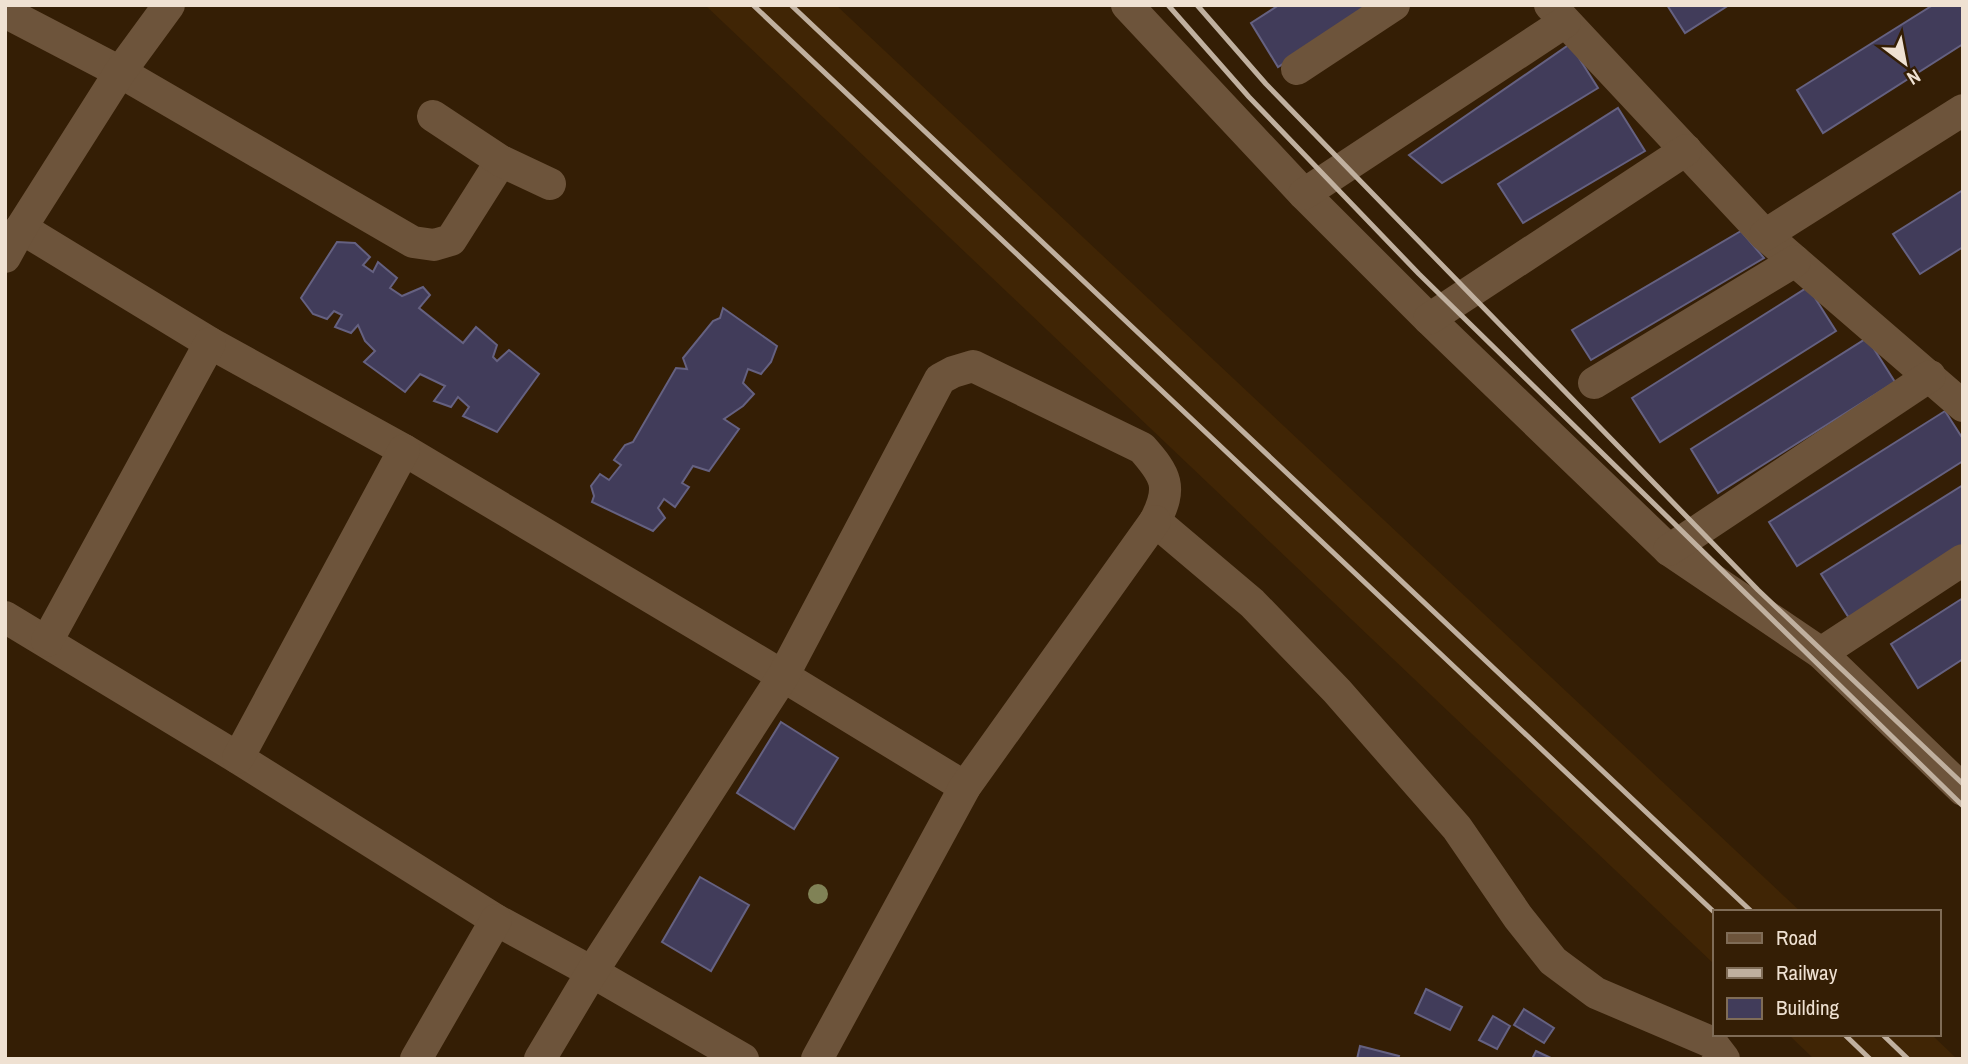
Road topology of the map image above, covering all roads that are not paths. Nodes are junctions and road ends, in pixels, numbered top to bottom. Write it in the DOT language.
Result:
graph roads {
  1 [pos="169,5"];
  2 [pos="1127,5"];
  3 [pos="1394,5"];
  4 [pos="5,12"];
  5 [pos="1558,13"];
  6 [pos="1297,69"];
  7 [pos="120,72"];
  8 [pos="1963,110"];
  9 [pos="433,116"];
  10 [pos="1686,150"];
  11 [pos="501,161"];
  12 [pos="551,184"];
  13 [pos="1304,194"];
  14 [pos="21,228"];
  15 [pos="1765,235"];
  16 [pos="5,257"];
  17 [pos="1795,261"];
  18 [pos="1429,318"];
  19 [pos="211,343"];
  20 [pos="1930,376"];
  21 [pos="1594,383"];
  22 [pos="1963,406"];
  23 [pos="404,450"];
  24 [pos="1155,521"];
  25 [pos="1669,550"];
  26 [pos="1963,560"];
  27 [pos="5,617"];
  28 [pos="47,641"];
  29 [pos="1821,653"];
  30 [pos="783,676"];
  31 [pos="238,758"];
  32 [pos="965,788"];
  33 [pos="1963,790"];
  34 [pos="496,920"];
  35 [pos="592,972"];
  36 [pos="416,1059"];
  37 [pos="540,1059"];
  38 [pos="743,1059"];
  39 [pos="817,1059"];
  40 [pos="1724,1059"];
  1 -- 7 [label="street"];
  2 -- 13 [label="street"];
  3 -- 6 [label="street"];
  4 -- 7 [label="street"];
  5 -- 10 [label="street"];
  5 -- 13 [label="street"];
  7 -- 11 [label="street"];
  7 -- 14 [label="street"];
  8 -- 15 [label="street"];
  9 -- 11 [label="street"];
  10 -- 15 [label="street"];
  10 -- 18 [label="street"];
  11 -- 12 [label="street"];
  13 -- 18 [label="street"];
  14 -- 16 [label="street"];
  14 -- 19 [label="street"];
  15 -- 17 [label="street"];
  17 -- 20 [label="street"];
  17 -- 21 [label="street"];
  18 -- 25 [label="street"];
  19 -- 23 [label="street"];
  19 -- 28 [label="street"];
  20 -- 22 [label="street"];
  20 -- 25 [label="street"];
  23 -- 30 [label="street"];
  23 -- 31 [label="street"];
  24 -- 30 [label="street"];
  24 -- 32 [label="street"];
  24 -- 40 [label="street"];
  25 -- 29 [label="street"];
  26 -- 29 [label="street"];
  27 -- 28 [label="street"];
  28 -- 31 [label="street"];
  29 -- 33 [label="street"];
  30 -- 32 [label="street"];
  30 -- 35 [label="street"];
  31 -- 34 [label="street"];
  32 -- 39 [label="street"];
  34 -- 35 [label="street"];
  34 -- 36 [label="street"];
  35 -- 37 [label="street"];
  35 -- 38 [label="street"];
}
